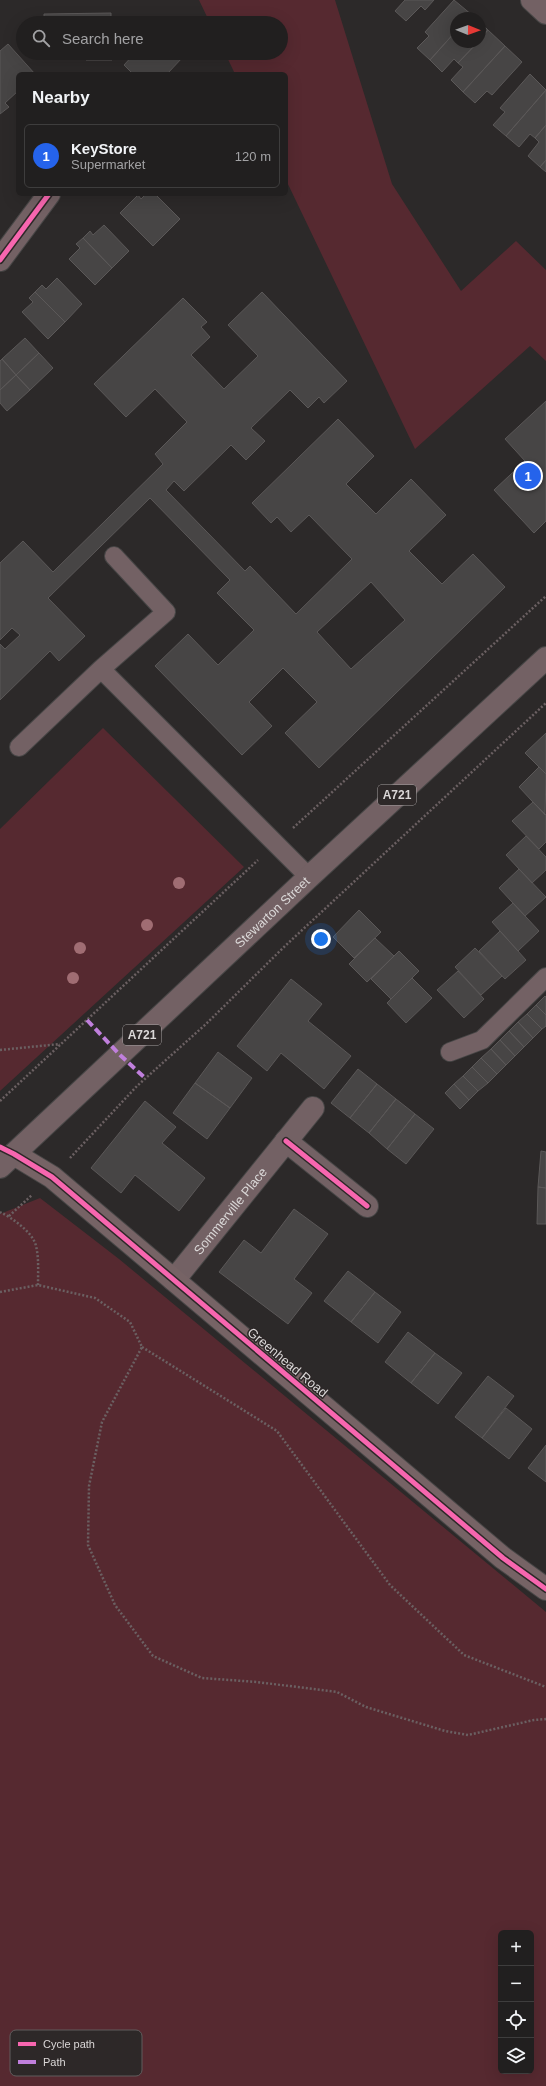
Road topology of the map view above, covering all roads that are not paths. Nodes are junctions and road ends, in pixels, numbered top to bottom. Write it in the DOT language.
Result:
graph roads {
  1 [pos="532,0"];
  2 [pos="546,13"];
  3 [pos="48,196"];
  4 [pos="0,260"];
  5 [pos="114,556"];
  6 [pos="546,658"];
  7 [pos="101,669"];
  8 [pos="18,747"];
  9 [pos="309,877"];
  10 [pos="546,977"];
  11 [pos="450,1052"];
  12 [pos="313,1108"];
  13 [pos="286,1141"];
  14 [pos="5,1156"];
  15 [pos="367,1206"];
  16 [pos="174,1280"];
  17 [pos="546,1589"];
  1 -- 2 [label="main road"];
  3 -- 4 [label="main road"];
  5 -- 7 [label="lane"];
  6 -- 9 [label="main road, Stewarton Street / A721"];
  7 -- 8 [label="lane"];
  7 -- 9 [label="lane"];
  9 -- 14 [label="main road, Stewarton Street / A721"];
  10 -- 11 [label="lane"];
  12 -- 13 [label="main road, Sommerville Place"];
  13 -- 15 [label="main road"];
  13 -- 16 [label="main road, Sommerville Place"];
  14 -- 16 [label="street, Greenhead Road"];
  16 -- 17 [label="street, Greenhead Road"];
}
